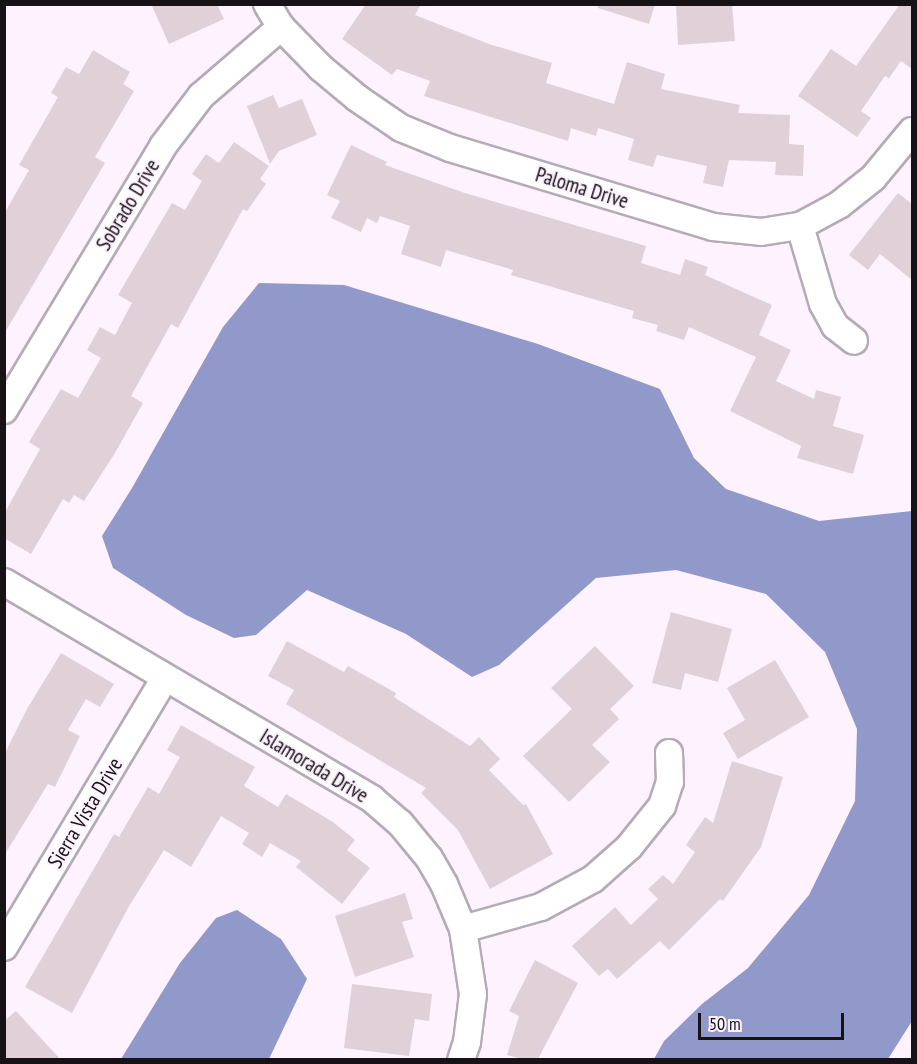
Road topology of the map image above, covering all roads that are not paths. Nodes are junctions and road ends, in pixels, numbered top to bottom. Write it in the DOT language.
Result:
graph roads {
  1 [pos="267,4"];
  2 [pos="282,27"];
  3 [pos="912,131"];
  4 [pos="800,226"];
  5 [pos="854,341"];
  6 [pos="4,410"];
  7 [pos="4,582"];
  8 [pos="165,678"];
  9 [pos="669,753"];
  10 [pos="463,929"];
  11 [pos="4,947"];
  12 [pos="461,1059"];
  1 -- 2 [label="street, Paloma Drive"];
  2 -- 4 [label="street, Paloma Drive"];
  2 -- 6 [label="street, Sobrado Drive"];
  3 -- 4 [label="street, Paloma Drive"];
  4 -- 5 [label="street"];
  7 -- 8 [label="street, Islamorada Drive"];
  8 -- 10 [label="street, Islamorada Drive"];
  8 -- 11 [label="street, Sierra Vista Drive"];
  9 -- 10 [label="street"];
  10 -- 12 [label="street, Islamorada Drive"];
}
